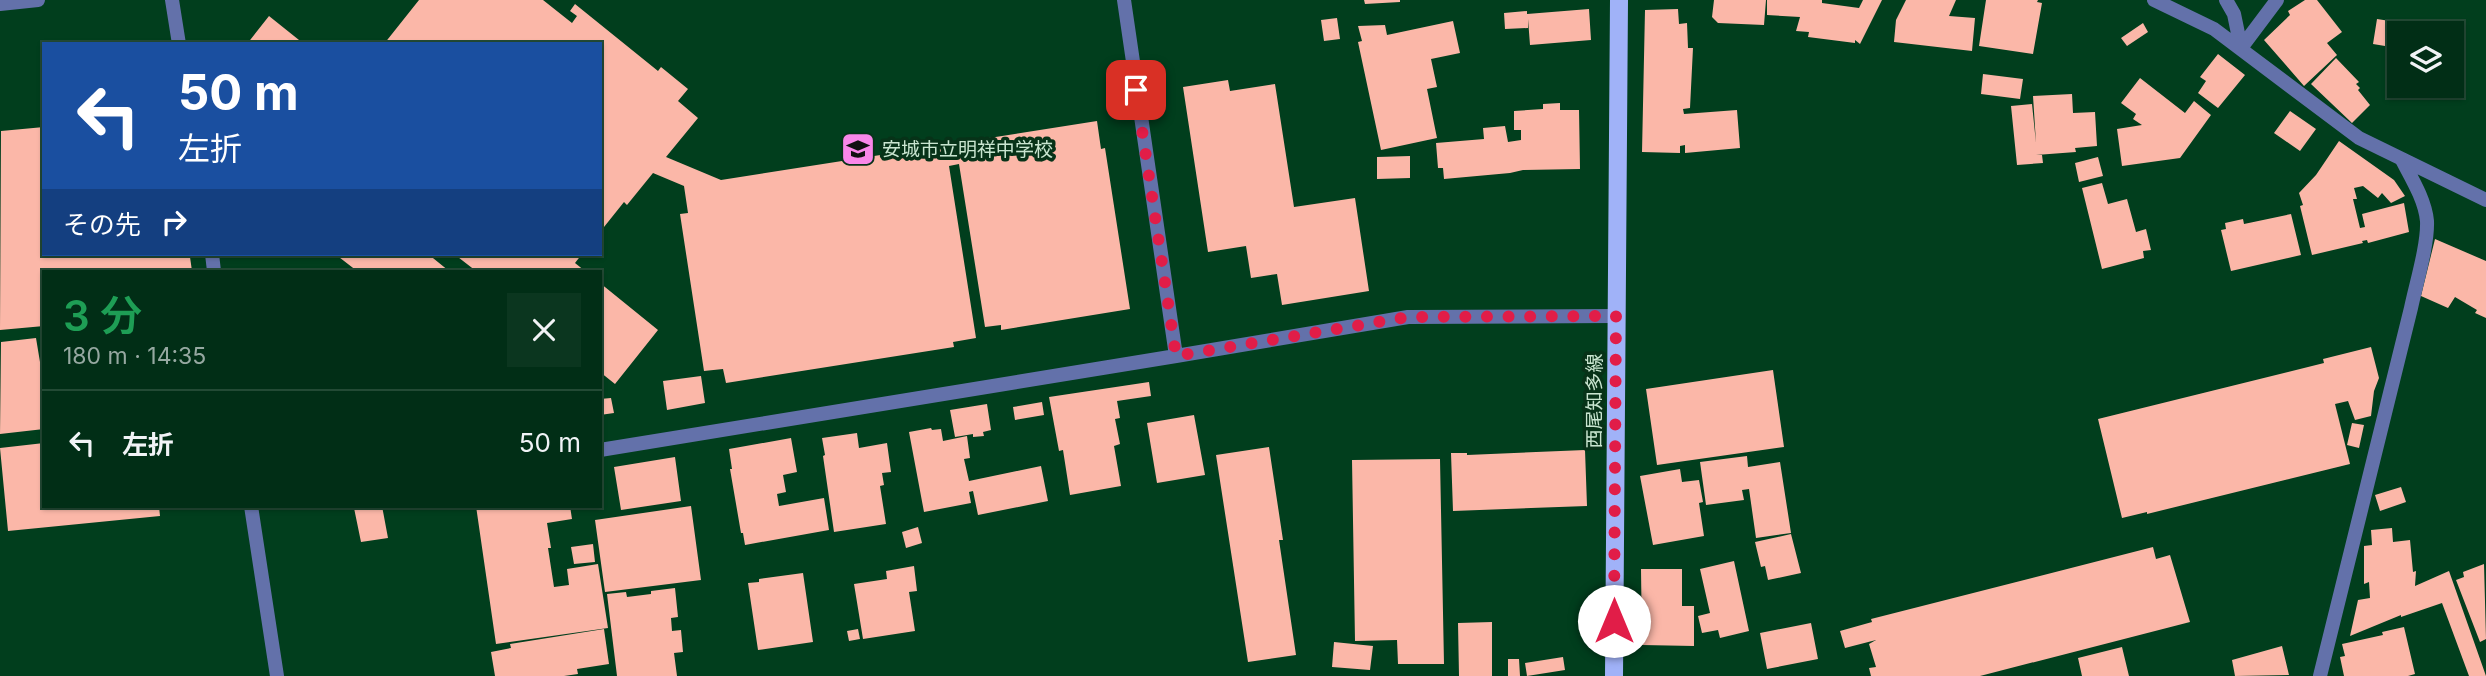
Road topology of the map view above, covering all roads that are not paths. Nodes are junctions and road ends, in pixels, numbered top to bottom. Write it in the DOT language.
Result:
graph roads {
  1 [pos="38,0"];
  2 [pos="172,0"];
  3 [pos="1124,0"];
  4 [pos="1619,0"];
  5 [pos="2154,0"];
  6 [pos="2226,0"];
  7 [pos="2277,0"];
  8 [pos="0,4"];
  9 [pos="179,42"];
  10 [pos="2241,48"];
  11 [pos="2402,160"];
  12 [pos="2486,200"];
  13 [pos="1616,316"];
  14 [pos="1176,356"];
  15 [pos="602,450"];
  16 [pos="252,508"];
  17 [pos="277,676"];
  18 [pos="1614,676"];
  19 [pos="2320,676"];
  1 -- 8 [label="street"];
  2 -- 9 [label="street"];
  3 -- 14 [label="street"];
  4 -- 13 [label="main road, 西尾知多線"];
  5 -- 10 [label="street"];
  6 -- 10 [label="street"];
  7 -- 10 [label="street"];
  10 -- 11 [label="street"];
  11 -- 12 [label="street"];
  11 -- 19 [label="street"];
  13 -- 14 [label="street"];
  13 -- 18 [label="main road, 西尾知多線"];
  14 -- 15 [label="street"];
  16 -- 17 [label="street"];
}
